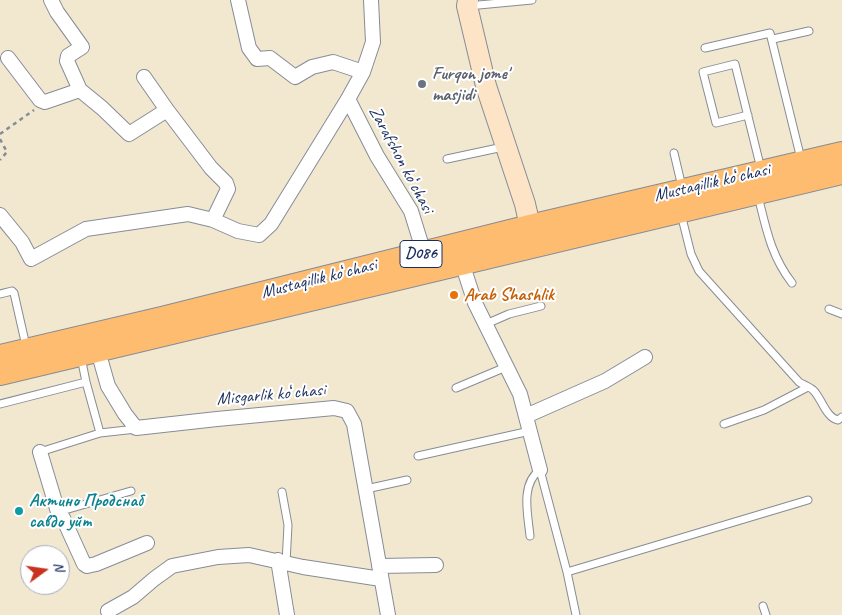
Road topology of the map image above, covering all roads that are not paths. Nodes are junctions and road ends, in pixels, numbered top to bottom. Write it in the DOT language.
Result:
graph roads {
  1 [pos="51,0"];
  2 [pos="238,0"];
  3 [pos="371,0"];
  4 [pos="532,0"];
  5 [pos="468,3"];
  6 [pos="809,30"];
  7 [pos="773,39"];
  8 [pos="705,48"];
  9 [pos="8,58"];
  10 [pos="362,72"];
  11 [pos="144,77"];
  12 [pos="80,90"];
  13 [pos="348,99"];
  14 [pos="167,110"];
  15 [pos="748,115"];
  16 [pos="506,146"];
  17 [pos="674,153"];
  18 [pos="842,153"];
  19 [pos="447,159"];
  20 [pos="802,162"];
  21 [pos="762,171"];
  22 [pos="842,173"];
  23 [pos="757,193"];
  24 [pos="681,201"];
  25 [pos="0,215"];
  26 [pos="213,220"];
  27 [pos="530,226"];
  28 [pos="424,253"];
  29 [pos="462,263"];
  30 [pos="792,283"];
  31 [pos="0,294"];
  32 [pos="541,306"];
  33 [pos="829,309"];
  34 [pos="842,314"];
  35 [pos="486,324"];
  36 [pos="27,349"];
  37 [pos="89,353"];
  38 [pos="0,356"];
  39 [pos="645,356"];
  40 [pos="506,368"];
  41 [pos="0,374"];
  42 [pos="86,382"];
  43 [pos="456,388"];
  44 [pos="808,388"];
  45 [pos="0,404"];
  46 [pos="526,416"];
  47 [pos="842,417"];
  48 [pos="724,424"];
  49 [pos="136,428"];
  50 [pos="530,431"];
  51 [pos="100,433"];
  52 [pos="40,452"];
  53 [pos="418,456"];
  54 [pos="540,470"];
  55 [pos="407,480"];
  56 [pos="366,489"];
  57 [pos="131,491"];
  58 [pos="282,492"];
  59 [pos="808,500"];
  60 [pos="58,512"];
  61 [pos="530,536"];
  62 [pos="147,544"];
  63 [pos="282,561"];
  64 [pos="436,566"];
  65 [pos="566,572"];
  66 [pos="380,573"];
  67 [pos="763,606"];
  68 [pos="108,611"];
  69 [pos="287,615"];
  70 [pos="388,615"];
  71 [pos="576,615"];
  72 [pos="766,615"];
  1 -- 12 [label="street"];
  2 -- 10 [label="street"];
  3 -- 10 [label="street, Zarafshon koʻchasi"];
  4 -- 5 [label="lane"];
  5 -- 16 [label="street"];
  6 -- 7 [label="lane"];
  7 -- 8 [label="lane"];
  7 -- 20 [label="lane"];
  9 -- 12 [label="street"];
  10 -- 13 [label="street, Zarafshon koʻchasi"];
  11 -- 14 [label="street"];
  12 -- 14 [label="street"];
  13 -- 26 [label="street"];
  13 -- 28 [label="street, Zarafshon koʻchasi"];
  14 -- 26 [label="street"];
  15 -- 15 [label="lane"];
  15 -- 21 [label="lane"];
  16 -- 19 [label="lane"];
  16 -- 27 [label="street"];
  17 -- 24 [label="lane"];
  18 -- 20 [label="main road, Mustaqillik koʻchasi / D086"];
  20 -- 21 [label="main road, Mustaqillik koʻchasi / D086"];
  21 -- 24 [label="main road, Mustaqillik koʻchasi / D086"];
  22 -- 23 [label="main road, Mustaqillik koʻchasi / D086"];
  23 -- 24 [label="main road, Mustaqillik koʻchasi / D086"];
  23 -- 30 [label="lane"];
  24 -- 27 [label="main road, Mustaqillik koʻchasi / D086"];
  24 -- 29 [label="main road, Mustaqillik koʻchasi / D086"];
  24 -- 44 [label="lane"];
  25 -- 26 [label="street"];
  27 -- 28 [label="main road, Mustaqillik koʻchasi / D086"];
  28 -- 36 [label="main road, Mustaqillik koʻchasi / D086"];
  29 -- 35 [label="street"];
  29 -- 37 [label="main road, Mustaqillik koʻchasi / D086"];
  31 -- 36 [label="lane"];
  32 -- 35 [label="lane"];
  33 -- 34 [label="lane"];
  35 -- 40 [label="street"];
  36 -- 38 [label="main road, Mustaqillik koʻchasi / D086"];
  37 -- 41 [label="main road, Mustaqillik koʻchasi / D086"];
  37 -- 42 [label="lane"];
  37 -- 49 [label="street"];
  39 -- 46 [label="street"];
  40 -- 43 [label="lane"];
  40 -- 46 [label="street"];
  42 -- 45 [label="lane"];
  42 -- 51 [label="lane"];
  44 -- 47 [label="lane"];
  44 -- 48 [label="lane"];
  46 -- 50 [label="street"];
  49 -- 51 [label="lane"];
  49 -- 56 [label="street, Misgarlik koʻchasi"];
  50 -- 53 [label="lane"];
  50 -- 54 [label="street"];
  51 -- 52 [label="lane"];
  52 -- 60 [label="street"];
  54 -- 61 [label="lane"];
  54 -- 65 [label="lane"];
  55 -- 56 [label="lane"];
  56 -- 66 [label="street, Misgarlik koʻchasi"];
  57 -- 60 [label="lane"];
  58 -- 63 [label="lane"];
  59 -- 65 [label="lane"];
  60 -- 62 [label="street"];
  63 -- 66 [label="street"];
  63 -- 68 [label="street"];
  63 -- 69 [label="street"];
  64 -- 66 [label="street"];
  65 -- 71 [label="lane"];
  66 -- 70 [label="street, Misgarlik koʻchasi"];
  67 -- 72 [label="lane"];
}
